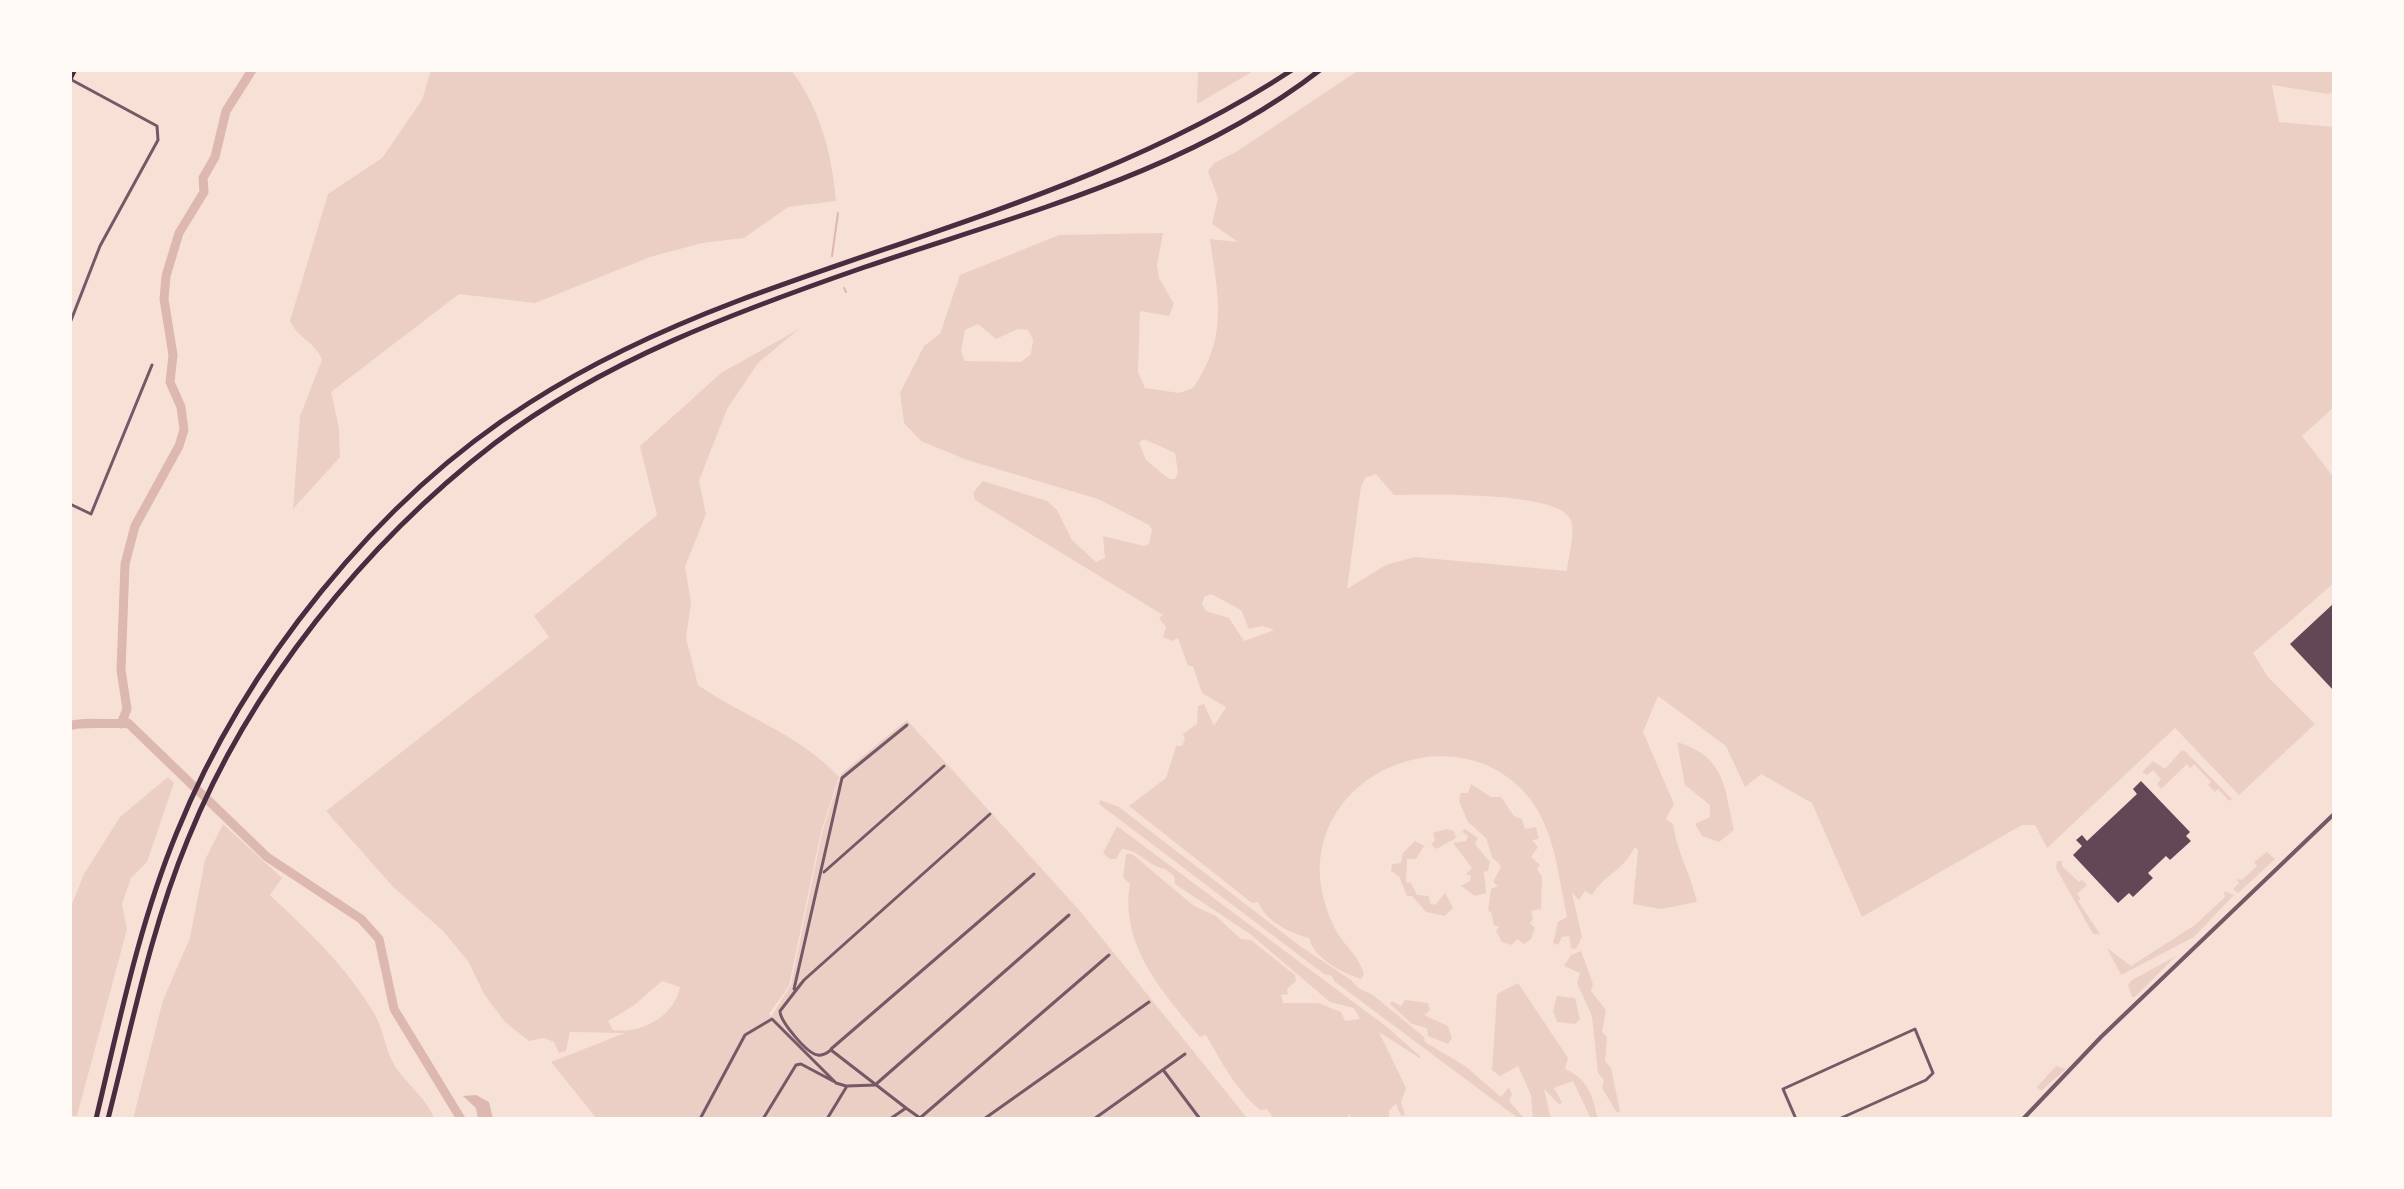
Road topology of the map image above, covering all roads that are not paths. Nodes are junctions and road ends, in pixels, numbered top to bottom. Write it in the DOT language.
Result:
graph roads {
  1 [pos="75,70"];
  2 [pos="1292,70"];
  3 [pos="1320,70"];
  4 [pos="70,80"];
  5 [pos="70,323"];
  6 [pos="152,365"];
  7 [pos="70,504"];
  8 [pos="907,725"];
  9 [pos="944,766"];
  10 [pos="990,814"];
  11 [pos="2334,814"];
  12 [pos="822,873"];
  13 [pos="1034,874"];
  14 [pos="1069,915"];
  15 [pos="1109,955"];
  16 [pos="794,989"];
  17 [pos="1149,1002"];
  18 [pos="831,1050"];
  19 [pos="1185,1054"];
  20 [pos="1164,1071"];
  21 [pos="836,1083"];
  22 [pos="875,1085"];
  23 [pos="847,1086"];
  24 [pos="906,1108"];
  25 [pos="1795,1117"];
  26 [pos="921,1118"];
  27 [pos="96,1119"];
  28 [pos="108,1119"];
  29 [pos="700,1119"];
  30 [pos="763,1119"];
  31 [pos="827,1119"];
  32 [pos="890,1119"];
  33 [pos="984,1119"];
  34 [pos="1094,1119"];
  35 [pos="1200,1119"];
  36 [pos="1788,1119"];
  37 [pos="1839,1119"];
  38 [pos="2023,1119"];
  1 -- 4 [label="main road"];
  2 -- 27 [label="highway"];
  3 -- 28 [label="highway"];
  4 -- 5 [label="street"];
  6 -- 7 [label="street"];
  8 -- 12 [label="street"];
  9 -- 12 [label="street"];
  10 -- 16 [label="street"];
  11 -- 38 [label="street"];
  12 -- 16 [label="street"];
  13 -- 18 [label="street"];
  14 -- 22 [label="street"];
  15 -- 26 [label="street"];
  16 -- 18 [label="street"];
  17 -- 33 [label="street"];
  18 -- 22 [label="street"];
  19 -- 20 [label="street"];
  20 -- 34 [label="street"];
  20 -- 35 [label="street"];
  21 -- 23 [label="street"];
  21 -- 29 [label="street"];
  21 -- 30 [label="street"];
  22 -- 23 [label="street"];
  22 -- 24 [label="street"];
  23 -- 31 [label="street"];
  24 -- 26 [label="street"];
  24 -- 32 [label="street"];
  25 -- 36 [label="street"];
  25 -- 37 [label="street"];
}
